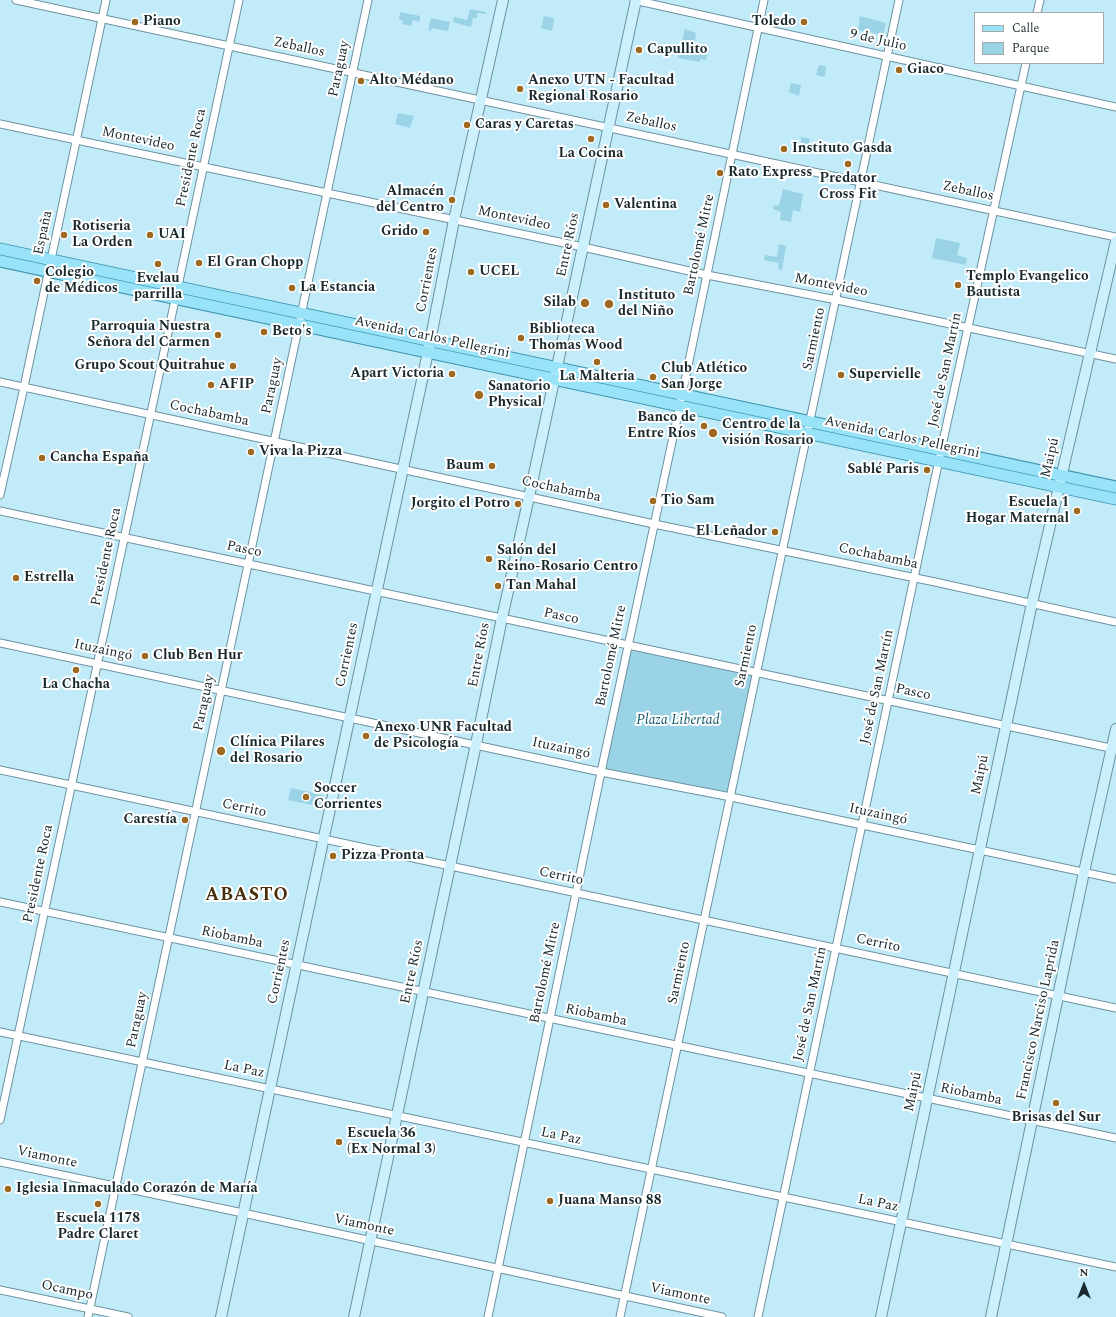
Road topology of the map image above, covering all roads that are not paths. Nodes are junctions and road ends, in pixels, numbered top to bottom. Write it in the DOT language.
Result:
graph roads {
  1 [pos="16,0"];
  2 [pos="106,0"];
  3 [pos="238,0"];
  4 [pos="368,0"];
  5 [pos="503,0"];
  6 [pos="635,0"];
  7 [pos="764,0"];
  8 [pos="899,0"];
  9 [pos="1040,0"];
  10 [pos="1037,12"];
  11 [pos="102,19"];
  12 [pos="758,28"];
  13 [pos="229,46"];
  14 [pos="887,56"];
  15 [pos="1026,64"];
  16 [pos="353,72"];
  17 [pos="1021,86"];
  18 [pos="482,100"];
  19 [pos="1116,107"];
  20 [pos="0,124"];
  21 [pos="608,128"];
  22 [pos="76,141"];
  23 [pos="732,154"];
  24 [pos="203,167"];
  25 [pos="861,182"];
  26 [pos="327,193"];
  27 [pos="994,211"];
  28 [pos="454,220"];
  29 [pos="1116,237"];
  30 [pos="1116,240"];
  31 [pos="583,247"];
  32 [pos="0,249"];
  33 [pos="51,260"];
  34 [pos="0,261"];
  35 [pos="49,272"];
  36 [pos="707,275"];
  37 [pos="178,287"];
  38 [pos="175,298"];
  39 [pos="837,300"];
  40 [pos="302,313"];
  41 [pos="299,325"];
  42 [pos="968,328"];
  43 [pos="430,341"];
  44 [pos="428,352"];
  45 [pos="1090,354"];
  46 [pos="1116,359"];
  47 [pos="557,368"];
  48 [pos="554,379"];
  49 [pos="0,382"];
  50 [pos="24,387"];
  51 [pos="682,394"];
  52 [pos="679,406"];
  53 [pos="150,415"];
  54 [pos="811,422"];
  55 [pos="809,433"];
  56 [pos="274,441"];
  57 [pos="941,450"];
  58 [pos="939,461"];
  59 [pos="402,469"];
  60 [pos="1061,475"];
  61 [pos="1058,487"];
  62 [pos="1116,487"];
  63 [pos="0,495"];
  64 [pos="529,497"];
  65 [pos="1116,499"];
  66 [pos="0,511"];
  67 [pos="654,524"];
  68 [pos="124,538"];
  69 [pos="784,551"];
  70 [pos="248,564"];
  71 [pos="914,578"];
  72 [pos="376,591"];
  73 [pos="1032,603"];
  74 [pos="502,618"];
  75 [pos="1116,622"];
  76 [pos="0,643"];
  77 [pos="628,645"];
  78 [pos="97,663"];
  79 [pos="757,673"];
  80 [pos="221,690"];
  81 [pos="888,701"];
  82 [pos="349,717"];
  83 [pos="1006,726"];
  84 [pos="1116,729"];
  85 [pos="476,744"];
  86 [pos="1114,749"];
  87 [pos="0,770"];
  88 [pos="601,772"];
  89 [pos="71,786"];
  90 [pos="732,797"];
  91 [pos="195,812"];
  92 [pos="862,824"];
  93 [pos="323,839"];
  94 [pos="979,850"];
  95 [pos="450,866"];
  96 [pos="1084,872"];
  97 [pos="1116,879"];
  98 [pos="576,893"];
  99 [pos="0,902"];
  100 [pos="44,912"];
  101 [pos="705,921"];
  102 [pos="169,938"];
  103 [pos="836,949"];
  104 [pos="296,965"];
  105 [pos="953,974"];
  106 [pos="423,992"];
  107 [pos="1058,996"];
  108 [pos="1116,1008"];
  109 [pos="550,1019"];
  110 [pos="0,1032"];
  111 [pos="18,1036"];
  112 [pos="678,1046"];
  113 [pos="142,1062"];
  114 [pos="809,1074"];
  115 [pos="269,1089"];
  116 [pos="927,1099"];
  117 [pos="397,1116"];
  118 [pos="0,1120"];
  119 [pos="1032,1121"];
  120 [pos="1116,1138"];
  121 [pos="524,1142"];
  122 [pos="0,1162"];
  123 [pos="652,1169"];
  124 [pos="116,1186"];
  125 [pos="783,1197"];
  126 [pos="243,1213"];
  127 [pos="901,1222"];
  128 [pos="370,1241"];
  129 [pos="1006,1244"];
  130 [pos="1116,1267"];
  131 [pos="498,1269"];
  132 [pos="0,1290"];
  133 [pos="625,1296"];
  134 [pos="90,1309"];
  135 [pos="694,1314"];
  136 [pos="88,1317"];
  137 [pos="128,1317"];
  138 [pos="221,1317"];
  139 [pos="354,1317"];
  140 [pos="488,1317"];
  141 [pos="620,1317"];
  142 [pos="722,1317"];
  143 [pos="758,1317"];
  144 [pos="881,1317"];
  145 [pos="991,1317"];
  1 -- 11 [label="street, Zeballos"];
  2 -- 11 [label="street, España"];
  3 -- 13 [label="street, Presidente Roca"];
  4 -- 16 [label="street, Paraguay"];
  5 -- 18 [label="main road, Corrientes"];
  6 -- 12 [label="street, 9 de Julio"];
  6 -- 21 [label="main road, Entre Ríos"];
  7 -- 12 [label="street, Bartolomé Mitre"];
  8 -- 14 [label="street, Sarmiento"];
  9 -- 10 [label="street"];
  11 -- 13 [label="street, Zeballos"];
  11 -- 22 [label="street, España"];
  12 -- 14 [label="street, 9 de Julio"];
  12 -- 23 [label="street, Bartolomé Mitre"];
  13 -- 16 [label="street, Zeballos"];
  13 -- 24 [label="street, Presidente Roca"];
  14 -- 17 [label="street, 9 de Julio"];
  14 -- 25 [label="street, Sarmiento"];
  15 -- 17 [label="street, José de San Martín"];
  16 -- 18 [label="street, Zeballos"];
  16 -- 26 [label="street, Paraguay"];
  17 -- 19 [label="street, 9 de Julio"];
  17 -- 27 [label="street, José de San Martín"];
  18 -- 21 [label="street, Zeballos"];
  18 -- 28 [label="main road, Corrientes"];
  20 -- 22 [label="street, Montevideo"];
  21 -- 23 [label="street, Zeballos"];
  21 -- 31 [label="main road, Entre Ríos"];
  22 -- 24 [label="street, Montevideo"];
  22 -- 33 [label="street, España"];
  23 -- 25 [label="street, Zeballos"];
  23 -- 36 [label="street, Bartolomé Mitre"];
  24 -- 26 [label="street, Montevideo"];
  24 -- 37 [label="street, Presidente Roca"];
  25 -- 27 [label="street, Zeballos"];
  25 -- 39 [label="street, Sarmiento"];
  26 -- 28 [label="street, Montevideo"];
  26 -- 40 [label="street, Paraguay"];
  27 -- 29 [label="street, Zeballos"];
  27 -- 42 [label="street, José de San Martín"];
  28 -- 31 [label="street, Montevideo"];
  28 -- 43 [label="main road, Corrientes"];
  30 -- 45 [label="main road, Maipú"];
  31 -- 36 [label="street, Montevideo"];
  31 -- 47 [label="main road, Entre Ríos"];
  32 -- 33 [label="main road, Avenida Carlos Pellegrini"];
  33 -- 35 [label="street, España"];
  33 -- 37 [label="main road, Avenida Carlos Pellegrini"];
  34 -- 35 [label="main road, Avenida Carlos Pellegrini"];
  35 -- 38 [label="main road, Avenida Carlos Pellegrini"];
  35 -- 50 [label="street, España"];
  36 -- 39 [label="street, Montevideo"];
  36 -- 51 [label="street, Bartolomé Mitre"];
  37 -- 38 [label="street, Presidente Roca"];
  37 -- 40 [label="main road, Avenida Carlos Pellegrini"];
  38 -- 41 [label="main road, Avenida Carlos Pellegrini"];
  38 -- 53 [label="street, Presidente Roca"];
  39 -- 42 [label="street, Montevideo"];
  39 -- 54 [label="street, Sarmiento"];
  40 -- 41 [label="street, Paraguay"];
  40 -- 43 [label="main road, Avenida Carlos Pellegrini"];
  41 -- 44 [label="main road, Avenida Carlos Pellegrini"];
  41 -- 56 [label="street, Paraguay"];
  42 -- 45 [label="street, Montevideo"];
  42 -- 57 [label="street, José de San Martín"];
  43 -- 44 [label="main road, Corrientes"];
  43 -- 47 [label="main road, Avenida Carlos Pellegrini"];
  44 -- 48 [label="main road, Avenida Carlos Pellegrini"];
  44 -- 59 [label="main road, Corrientes"];
  45 -- 46 [label="street, Montevideo"];
  45 -- 60 [label="main road, Maipú"];
  47 -- 48 [label="main road, Entre Ríos"];
  47 -- 51 [label="main road, Avenida Carlos Pellegrini"];
  48 -- 52 [label="main road, Avenida Carlos Pellegrini"];
  48 -- 64 [label="main road, Entre Ríos"];
  49 -- 50 [label="street, Cochabamba"];
  50 -- 53 [label="street, Cochabamba"];
  50 -- 63 [label="street, España"];
  51 -- 52 [label="street, Bartolomé Mitre"];
  51 -- 54 [label="main road, Avenida Carlos Pellegrini"];
  52 -- 55 [label="main road, Avenida Carlos Pellegrini"];
  52 -- 67 [label="street, Bartolomé Mitre"];
  53 -- 56 [label="street, Cochabamba"];
  53 -- 68 [label="street, Presidente Roca"];
  54 -- 55 [label="street, Sarmiento"];
  54 -- 57 [label="main road, Avenida Carlos Pellegrini"];
  55 -- 58 [label="main road, Avenida Carlos Pellegrini"];
  55 -- 69 [label="street, Sarmiento"];
  56 -- 59 [label="street, Cochabamba"];
  56 -- 70 [label="street, Paraguay"];
  57 -- 58 [label="street, José de San Martín"];
  57 -- 60 [label="main road, Avenida Carlos Pellegrini"];
  58 -- 61 [label="main road, Avenida Carlos Pellegrini"];
  58 -- 71 [label="street, José de San Martín"];
  59 -- 64 [label="street, Cochabamba"];
  59 -- 72 [label="main road, Corrientes"];
  60 -- 61 [label="main road, Maipú"];
  60 -- 62 [label="main road, Avenida Carlos Pellegrini"];
  61 -- 65 [label="main road, Avenida Carlos Pellegrini"];
  61 -- 73 [label="main road, Maipú"];
  64 -- 67 [label="street, Cochabamba"];
  64 -- 74 [label="main road, Entre Ríos"];
  66 -- 68 [label="street, Pasco"];
  67 -- 69 [label="street, Cochabamba"];
  67 -- 77 [label="street, Bartolomé Mitre"];
  68 -- 70 [label="street, Pasco"];
  68 -- 78 [label="street, Presidente Roca"];
  69 -- 71 [label="street, Cochabamba"];
  69 -- 79 [label="street, Sarmiento"];
  70 -- 72 [label="street, Pasco"];
  70 -- 80 [label="street, Paraguay"];
  71 -- 73 [label="street, Cochabamba"];
  71 -- 81 [label="street, José de San Martín"];
  72 -- 74 [label="street, Pasco"];
  72 -- 82 [label="main road, Corrientes"];
  73 -- 75 [label="street, Cochabamba"];
  73 -- 83 [label="main road, Maipú"];
  74 -- 77 [label="street, Pasco"];
  74 -- 85 [label="main road, Entre Ríos"];
  76 -- 78 [label="street, Ituzaingó"];
  77 -- 79 [label="street, Pasco"];
  77 -- 88 [label="street, Bartolomé Mitre"];
  78 -- 80 [label="street, Ituzaingó"];
  78 -- 89 [label="street, Presidente Roca"];
  79 -- 81 [label="street, Pasco"];
  79 -- 90 [label="street, Sarmiento"];
  80 -- 82 [label="street, Ituzaingó"];
  80 -- 91 [label="street, Paraguay"];
  81 -- 83 [label="street, Pasco"];
  81 -- 92 [label="street, José de San Martín"];
  82 -- 85 [label="street, Ituzaingó"];
  82 -- 93 [label="main road, Corrientes"];
  83 -- 86 [label="street, Pasco"];
  83 -- 94 [label="main road, Maipú"];
  84 -- 86 [label="main road, Francisco Narciso Laprida"];
  85 -- 88 [label="street, Ituzaingó"];
  85 -- 95 [label="main road, Entre Ríos"];
  86 -- 96 [label="main road, Francisco Narciso Laprida"];
  87 -- 89 [label="street, Cerrito"];
  88 -- 90 [label="street, Ituzaingó"];
  88 -- 98 [label="street, Bartolomé Mitre"];
  89 -- 91 [label="street, Cerrito"];
  89 -- 100 [label="street, Presidente Roca"];
  90 -- 92 [label="street, Ituzaingó"];
  90 -- 101 [label="street, Sarmiento"];
  91 -- 93 [label="street, Cerrito"];
  91 -- 102 [label="street, Paraguay"];
  92 -- 94 [label="street, Ituzaingó"];
  92 -- 103 [label="street, José de San Martín"];
  93 -- 95 [label="street, Cerrito"];
  93 -- 104 [label="main road, Corrientes"];
  94 -- 96 [label="street, Ituzaingó"];
  94 -- 105 [label="main road, Maipú"];
  95 -- 98 [label="street, Cerrito"];
  95 -- 106 [label="main road, Entre Ríos"];
  96 -- 97 [label="street, Ituzaingó"];
  96 -- 107 [label="main road, Francisco Narciso Laprida"];
  98 -- 101 [label="street, Cerrito"];
  98 -- 109 [label="street, Bartolomé Mitre"];
  99 -- 100 [label="street, Riobamba"];
  100 -- 102 [label="street, Riobamba"];
  100 -- 111 [label="street, Presidente Roca"];
  101 -- 103 [label="street, Cerrito"];
  101 -- 112 [label="street, Sarmiento"];
  102 -- 104 [label="street, Riobamba"];
  102 -- 113 [label="street, Paraguay"];
  103 -- 105 [label="street, Cerrito"];
  103 -- 114 [label="street, José de San Martín"];
  104 -- 106 [label="street, Riobamba"];
  104 -- 115 [label="main road, Corrientes"];
  105 -- 107 [label="street, Cerrito"];
  105 -- 116 [label="main road, Maipú"];
  106 -- 109 [label="street, Riobamba"];
  106 -- 117 [label="main road, Entre Ríos"];
  107 -- 108 [label="street, Cerrito"];
  107 -- 119 [label="main road, Francisco Narciso Laprida"];
  109 -- 112 [label="street, Riobamba"];
  109 -- 121 [label="street, Bartolomé Mitre"];
  110 -- 111 [label="street, La Paz"];
  111 -- 113 [label="street, La Paz"];
  111 -- 118 [label="street, Presidente Roca"];
  112 -- 114 [label="street, Riobamba"];
  112 -- 123 [label="street, Sarmiento"];
  113 -- 115 [label="street, La Paz"];
  113 -- 124 [label="street, Paraguay"];
  114 -- 116 [label="street, Riobamba"];
  114 -- 125 [label="street, José de San Martín"];
  115 -- 117 [label="street, La Paz"];
  115 -- 126 [label="main road, Corrientes"];
  116 -- 119 [label="street, Riobamba"];
  116 -- 127 [label="main road, Maipú"];
  117 -- 121 [label="street, La Paz"];
  117 -- 128 [label="main road, Entre Ríos"];
  119 -- 120 [label="street, Riobamba"];
  119 -- 129 [label="main road, Francisco Narciso Laprida"];
  121 -- 123 [label="street, La Paz"];
  121 -- 131 [label="street, Bartolomé Mitre"];
  122 -- 124 [label="street, Viamonte"];
  123 -- 125 [label="street, La Paz"];
  123 -- 133 [label="street, Sarmiento"];
  124 -- 126 [label="street, Viamonte"];
  124 -- 134 [label="street, Paraguay"];
  125 -- 127 [label="street, La Paz"];
  125 -- 143 [label="street, José de San Martín"];
  126 -- 128 [label="street, Viamonte"];
  126 -- 138 [label="main road, Corrientes"];
  127 -- 129 [label="street, La Paz"];
  127 -- 144 [label="main road, Maipú"];
  128 -- 131 [label="street, Viamonte"];
  128 -- 139 [label="main road, Entre Ríos"];
  129 -- 130 [label="street, La Paz"];
  129 -- 145 [label="main road, Francisco Narciso Laprida"];
  131 -- 133 [label="street, Viamonte"];
  131 -- 140 [label="street, Bartolomé Mitre"];
  132 -- 134 [label="street, Ocampo"];
  133 -- 135 [label="street, Viamonte"];
  133 -- 141 [label="street, Sarmiento"];
  134 -- 136 [label="street, Paraguay"];
  134 -- 137 [label="street, Ocampo"];
  135 -- 142 [label="street, Viamonte"];
}
